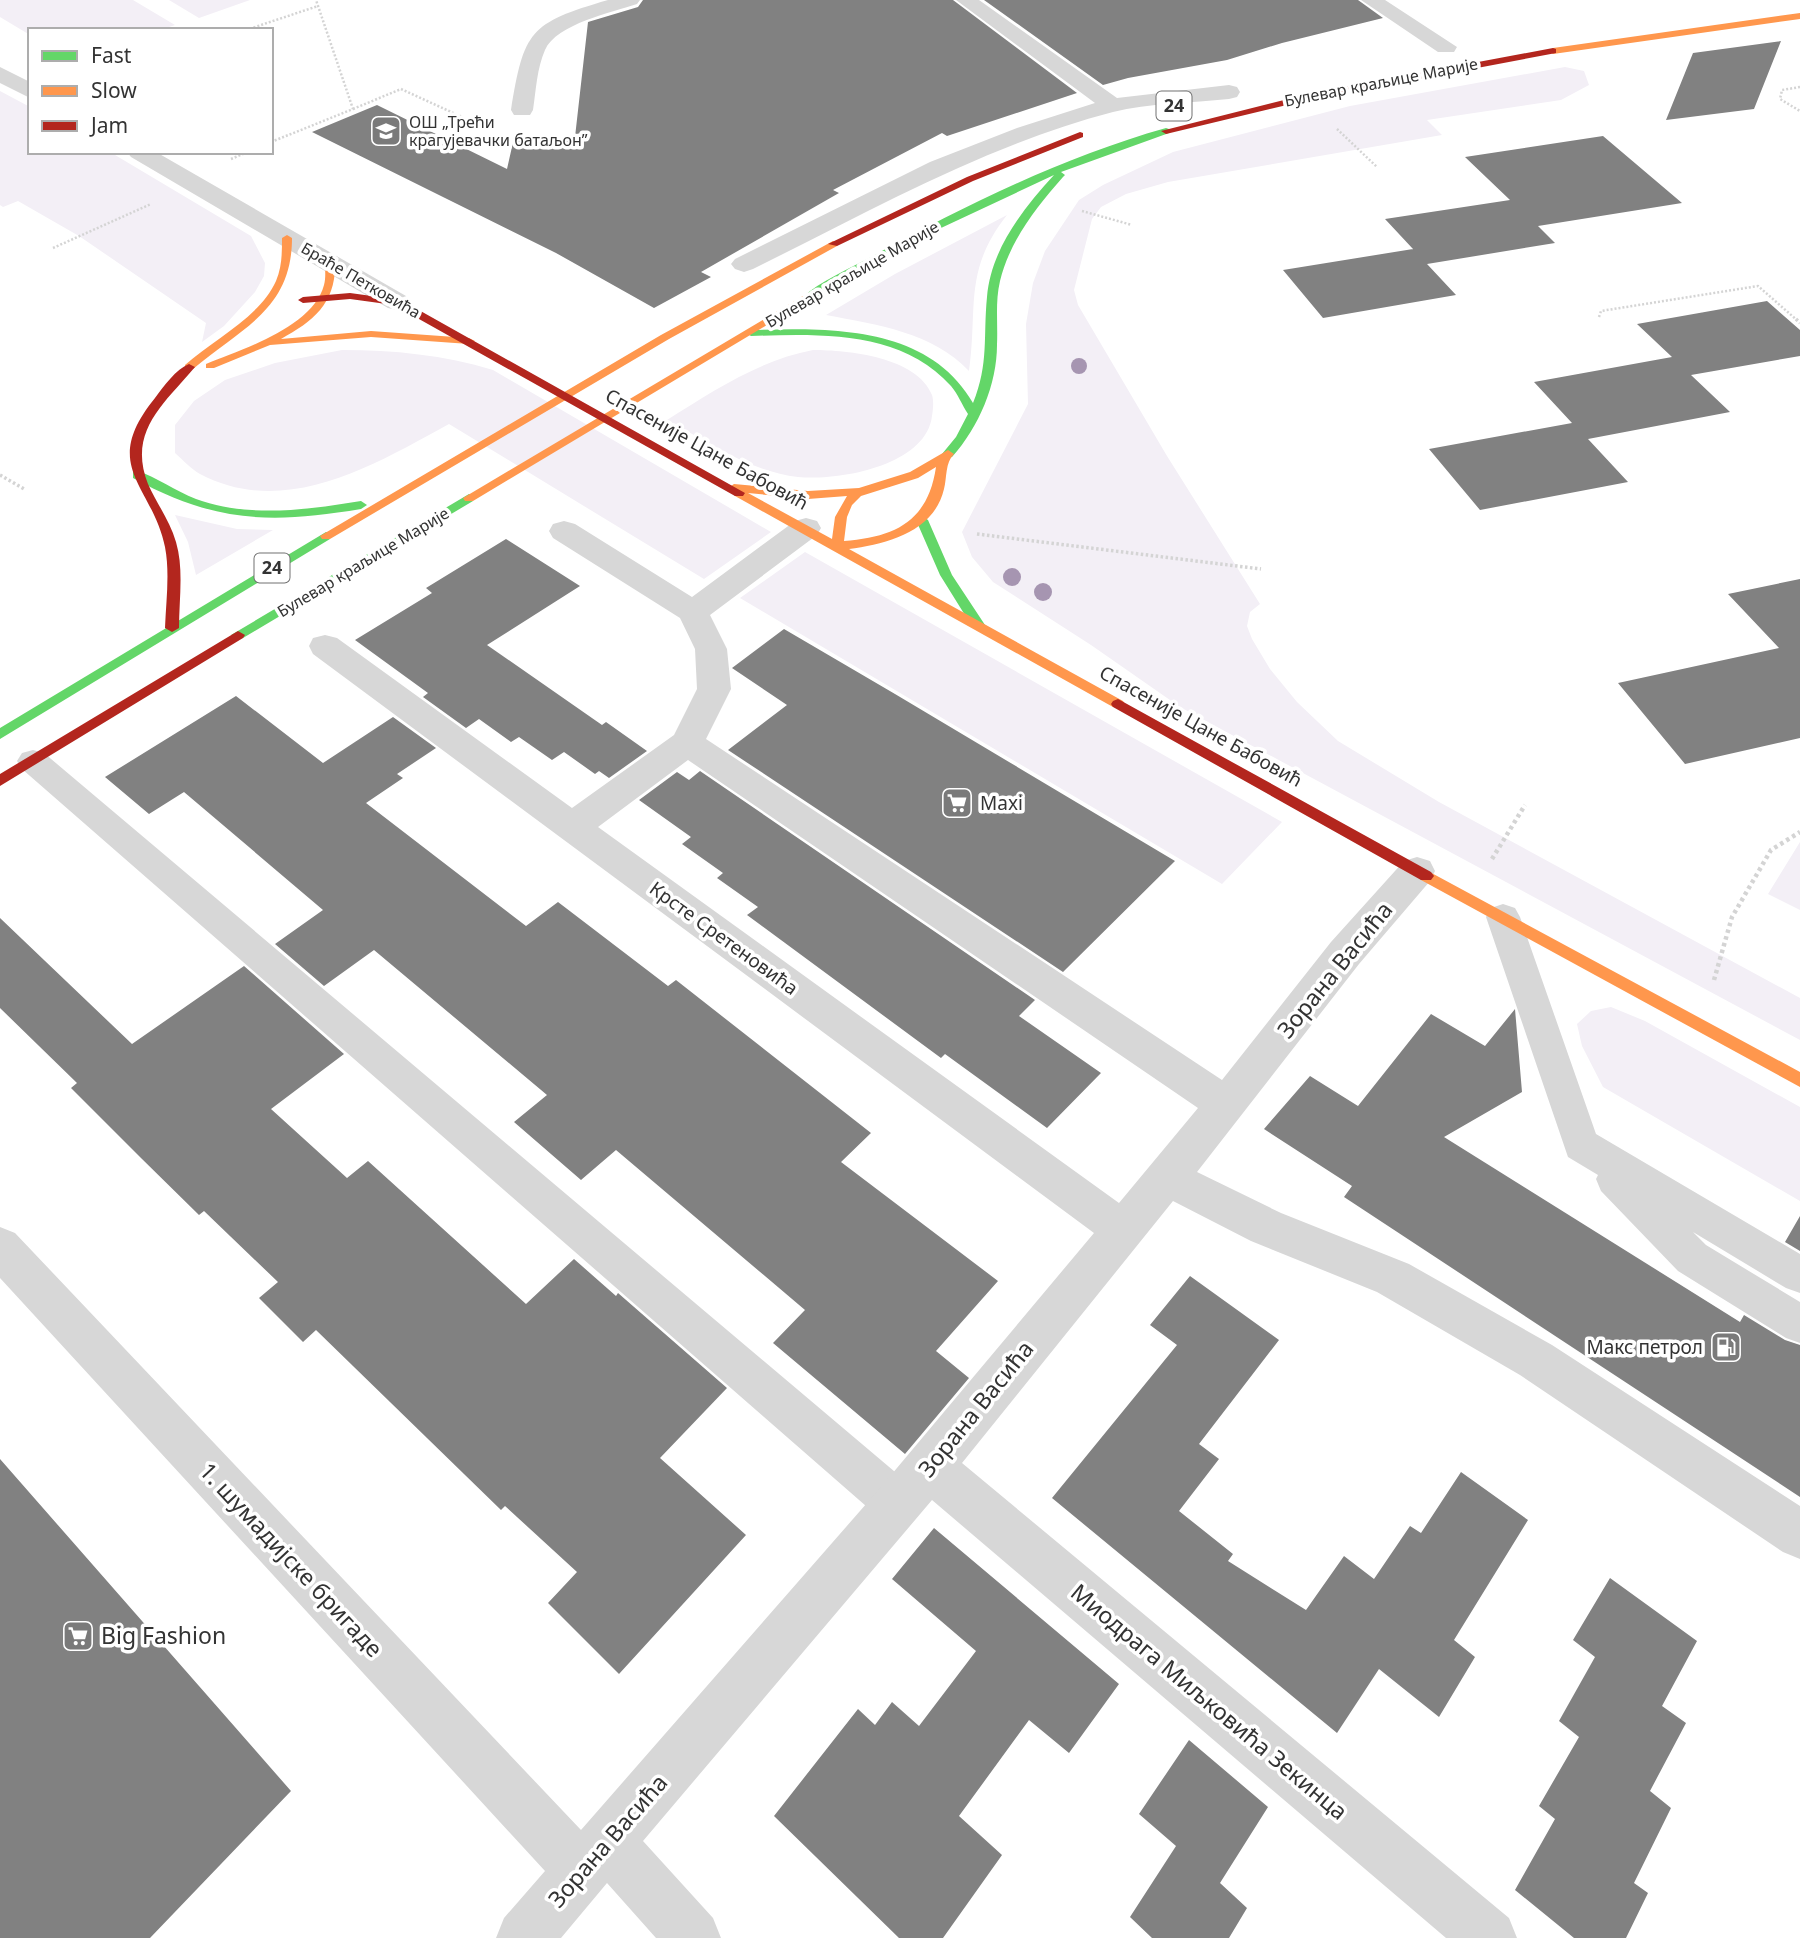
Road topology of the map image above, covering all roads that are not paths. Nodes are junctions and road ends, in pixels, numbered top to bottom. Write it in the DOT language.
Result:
graph roads {
  1 [pos="630,0"];
  2 [pos="966,0"];
  3 [pos="1371,0"];
  4 [pos="1800,16"];
  5 [pos="1453,46"];
  6 [pos="1423,52"];
  7 [pos="0,75"];
  8 [pos="28,90"];
  9 [pos="1235,90"];
  10 [pos="522,110"];
  11 [pos="1119,113"];
  12 [pos="1093,131"];
  13 [pos="142,154"];
  14 [pos="1068,167"];
  15 [pos="287,237"];
  16 [pos="331,263"];
  17 [pos="744,264"];
  18 [pos="327,296"];
  19 [pos="397,302"];
  20 [pos="234,331"];
  21 [pos="749,333"];
  22 [pos="469,341"];
  23 [pos="261,345"];
  24 [pos="174,386"];
  25 [pos="584,405"];
  26 [pos="972,411"];
  27 [pos="943,458"];
  28 [pos="136,474"];
  29 [pos="734,488"];
  30 [pos="858,492"];
  31 [pos="386,500"];
  32 [pos="922,520"];
  33 [pos="806,528"];
  34 [pos="564,531"];
  35 [pos="837,546"];
  36 [pos="693,612"];
  37 [pos="978,625"];
  38 [pos="172,628"];
  39 [pos="325,646"];
  40 [pos="0,734"];
  41 [pos="687,743"];
  42 [pos="33,761"];
  43 [pos="0,781"];
  44 [pos="572,827"];
  45 [pos="1417,871"];
  46 [pos="1503,917"];
  47 [pos="1800,1080"];
  48 [pos="1226,1105"];
  49 [pos="1581,1144"];
  50 [pos="1166,1177"];
  51 [pos="1124,1230"];
  52 [pos="0,1247"];
  53 [pos="1800,1275"];
  54 [pos="1800,1324"];
  55 [pos="914,1485"];
  56 [pos="1800,1535"];
  57 [pos="595,1858"];
  58 [pos="524,1938"];
  59 [pos="693,1938"];
  60 [pos="1489,1938"];
  1 -- 10 [label="street"];
  2 -- 11 [label="street"];
  3 -- 5 [label="street"];
  4 -- 14 [label="main road, Булевар краљице Марије / 24"];
  5 -- 6 [label="main road, Булевар краљице Марије"];
  7 -- 8 [label="street"];
  9 -- 11 [label="street"];
  11 -- 17 [label="street"];
  12 -- 31 [label="main road, Булевар краљице Марије / 24"];
  13 -- 15 [label="street, Браће Петковића"];
  14 -- 21 [label="main road, Булевар краљице Марије / 24"];
  14 -- 26 [label="main road"];
  15 -- 16 [label="street, Браће Петковића"];
  15 -- 20 [label="main road"];
  16 -- 18 [label="main road"];
  16 -- 19 [label="street, Браће Петковића"];
  18 -- 19 [label="main road"];
  18 -- 20 [label="main road"];
  18 -- 23 [label="main road"];
  19 -- 22 [label="main road, Браће Петковића"];
  20 -- 24 [label="main road"];
  21 -- 26 [label="main road"];
  21 -- 42 [label="main road, Булевар краљице Марије / 24"];
  22 -- 23 [label="main road"];
  22 -- 25 [label="main road, Браће Петковића"];
  23 -- 24 [label="main road"];
  24 -- 28 [label="main road"];
  25 -- 29 [label="main road, Спасеније Цане Бабовић"];
  26 -- 27 [label="main road"];
  27 -- 30 [label="main road"];
  27 -- 32 [label="main road"];
  28 -- 31 [label="main road"];
  28 -- 38 [label="main road"];
  29 -- 30 [label="main road"];
  29 -- 33 [label="main road, Спасеније Цане Бабовић"];
  30 -- 35 [label="main road"];
  31 -- 38 [label="main road, Булевар краљице Марије / 24"];
  32 -- 35 [label="main road"];
  32 -- 37 [label="main road"];
  33 -- 35 [label="main road, Спасеније Цане Бабовић"];
  33 -- 36 [label="street"];
  34 -- 36 [label="street"];
  35 -- 37 [label="main road, Спасеније Цане Бабовић"];
  36 -- 41 [label="street"];
  37 -- 45 [label="main road, Спасеније Цане Бабовић"];
  38 -- 40 [label="main road, Булевар краљице Марије / 24"];
  39 -- 44 [label="street, Крсте Сретеновића"];
  41 -- 44 [label="street"];
  41 -- 48 [label="street"];
  42 -- 43 [label="main road, Булевар краљице Марије / 24"];
  42 -- 55 [label="lane"];
  44 -- 51 [label="street, Крсте Сретеновића"];
  45 -- 46 [label="main road, Спасеније Цане Бабовић"];
  45 -- 48 [label="street, Зорана Васића"];
  46 -- 47 [label="main road, Спасеније Цане Бабовић"];
  46 -- 49 [label="lane"];
  48 -- 50 [label="street, Зорана Васића"];
  49 -- 53 [label="lane"];
  49 -- 54 [label="lane"];
  50 -- 51 [label="street, Зорана Васића"];
  50 -- 56 [label="street"];
  51 -- 55 [label="street, Зорана Васића"];
  52 -- 57 [label="street, 1. шумадијске бригаде"];
  55 -- 57 [label="street, Зорана Васића"];
  55 -- 60 [label="street, Миодрага Миљковића Зекинца"];
  57 -- 58 [label="street, Зорана Васића"];
  57 -- 59 [label="street, 1. шумадијске бригаде"];
}
